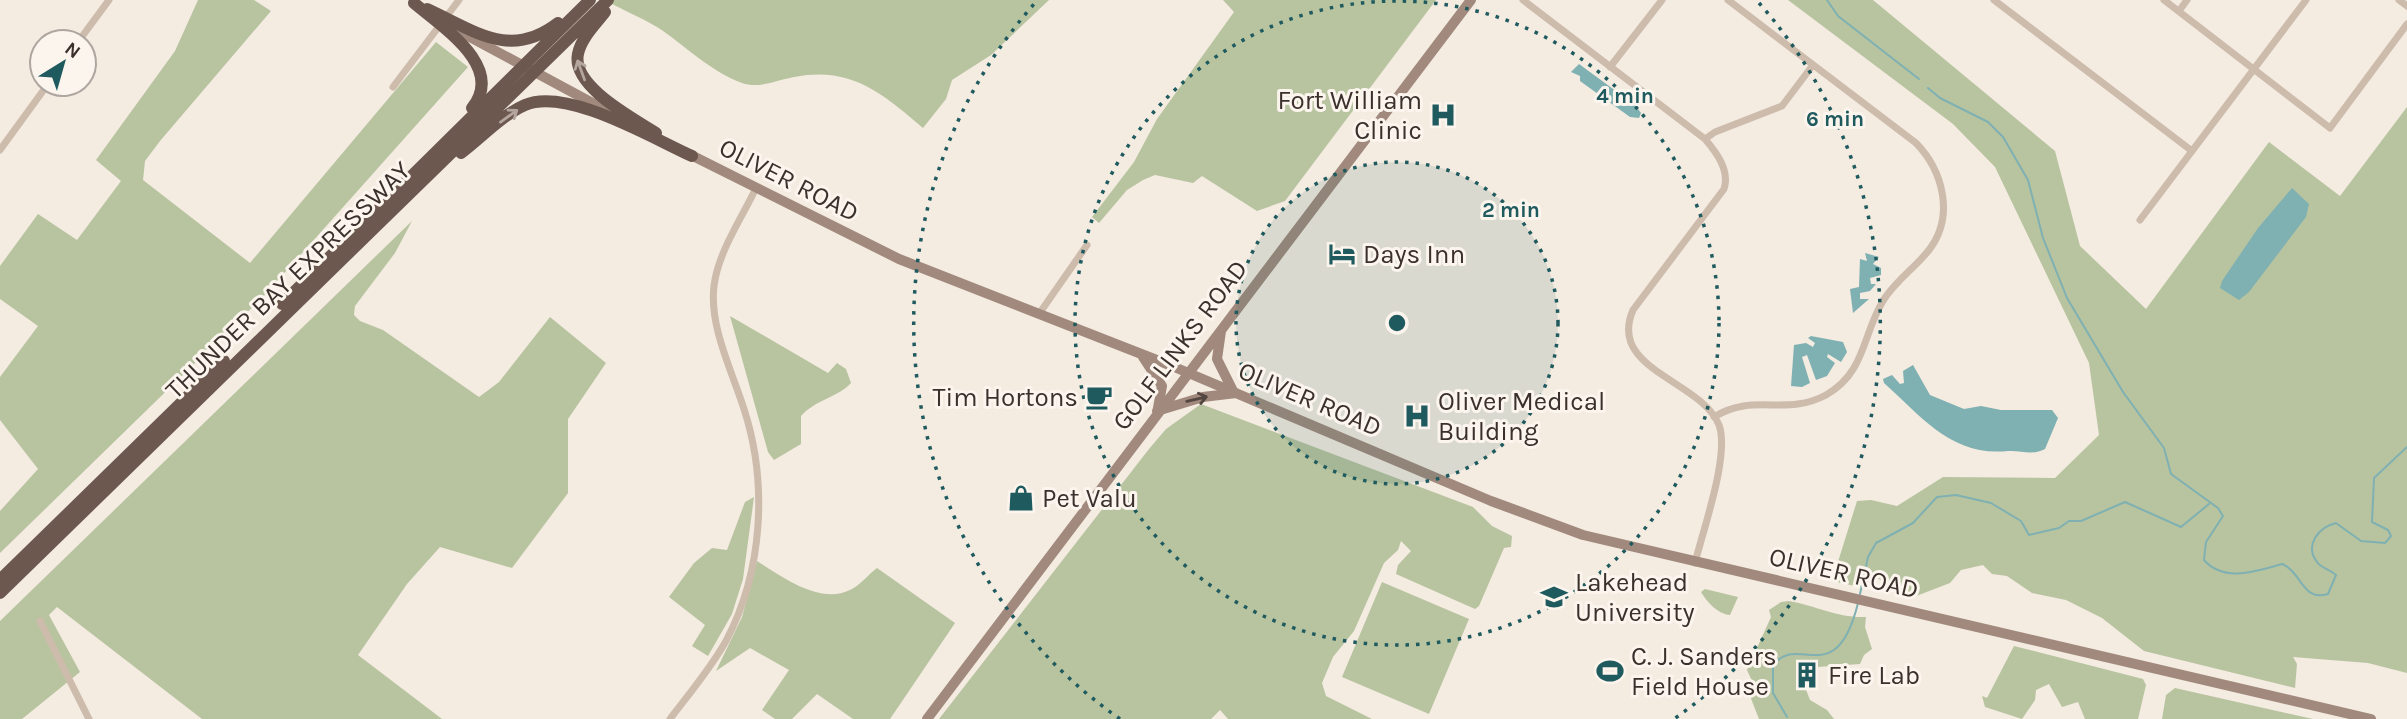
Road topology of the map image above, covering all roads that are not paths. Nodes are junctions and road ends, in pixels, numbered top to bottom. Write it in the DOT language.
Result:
graph roads {
  1 [pos="109,0"];
  2 [pos="459,0"];
  3 [pos="584,0"];
  4 [pos="590,0"];
  5 [pos="608,0"];
  6 [pos="615,0"];
  7 [pos="1471,0"];
  8 [pos="1523,0"];
  9 [pos="1531,0"];
  10 [pos="1662,0"];
  11 [pos="1728,0"];
  12 [pos="1994,0"];
  13 [pos="2164,0"];
  14 [pos="2187,0"];
  15 [pos="2306,0"];
  16 [pos="2399,0"];
  17 [pos="412,2"];
  18 [pos="2407,6"];
  19 [pos="1541,11"];
  20 [pos="2179,11"];
  21 [pos="442,21"];
  22 [pos="2407,24"];
  23 [pos="88,28"];
  24 [pos="1813,65"];
  25 [pos="1610,67"];
  26 [pos="529,69"];
  27 [pos="2255,69"];
  28 [pos="394,87"];
  29 [pos="38,98"];
  30 [pos="1705,139"];
  31 [pos="0,150"];
  32 [pos="2192,150"];
  33 [pos="692,156"];
  34 [pos="403,184"];
  35 [pos="417,187"];
  36 [pos="756,188"];
  37 [pos="2140,220"];
  38 [pos="1087,245"];
  39 [pos="1039,314"];
  40 [pos="1223,325"];
  41 [pos="1140,354"];
  42 [pos="1187,372"];
  43 [pos="1235,392"];
  44 [pos="1157,411"];
  45 [pos="1714,417"];
  46 [pos="1696,563"];
  47 [pos="0,580"];
  48 [pos="0,593"];
  49 [pos="40,621"];
  50 [pos="85,717"];
  51 [pos="670,719"];
  52 [pos="927,719"];
  53 [pos="2371,719"];
  1 -- 23 [label="street"];
  2 -- 21 [label="street"];
  3 -- 21 [label="highway"];
  4 -- 26 [label="highway, THUNDER BAY EXPRESSWAY"];
  5 -- 26 [label="highway, THUNDER BAY EXPRESSWAY"];
  33 -- 6 [label="highway, one-way"];
  7 -- 40 [label="main road, GOLF LINKS ROAD"];
  8 -- 19 [label="street"];
  9 -- 19 [label="street"];
  10 -- 25 [label="street"];
  11 -- 24 [label="street"];
  12 -- 32 [label="street"];
  13 -- 20 [label="street"];
  14 -- 20 [label="street"];
  15 -- 27 [label="street"];
  16 -- 18 [label="street"];
  17 -- 21 [label="highway"];
  19 -- 25 [label="street"];
  20 -- 27 [label="street"];
  21 -- 26 [label="main road, OLIVER ROAD"];
  21 -- 28 [label="street"];
  21 -- 34 [label="highway"];
  22 -- 27 [label="street"];
  24 -- 30 [label="street"];
  24 -- 45 [label="street"];
  25 -- 30 [label="street"];
  26 -- 33 [label="main road, OLIVER ROAD"];
  26 -- 34 [label="highway, THUNDER BAY EXPRESSWAY"];
  26 -- 35 [label="highway, THUNDER BAY EXPRESSWAY"];
  27 -- 32 [label="street"];
  29 -- 31 [label="street"];
  30 -- 45 [label="street"];
  32 -- 37 [label="street"];
  35 -- 33 [label="highway, one-way"];
  33 -- 36 [label="main road, OLIVER ROAD"];
  34 -- 47 [label="highway, THUNDER BAY EXPRESSWAY"];
  35 -- 48 [label="highway, THUNDER BAY EXPRESSWAY"];
  36 -- 39 [label="main road, OLIVER ROAD"];
  36 -- 51 [label="street"];
  38 -- 39 [label="street"];
  39 -- 41 [label="main road, OLIVER ROAD"];
  40 -- 42 [label="main road, GOLF LINKS ROAD"];
  40 -- 43 [label="main road"];
  41 -- 42 [label="main road, OLIVER ROAD"];
  41 -- 44 [label="main road"];
  42 -- 43 [label="main road, OLIVER ROAD"];
  42 -- 44 [label="main road, GOLF LINKS ROAD"];
  44 -- 43 [label="main road, one-way"];
  43 -- 46 [label="main road, OLIVER ROAD"];
  44 -- 52 [label="main road, GOLF LINKS ROAD"];
  45 -- 46 [label="street"];
  46 -- 53 [label="main road, OLIVER ROAD"];
  49 -- 50 [label="street"];
}
